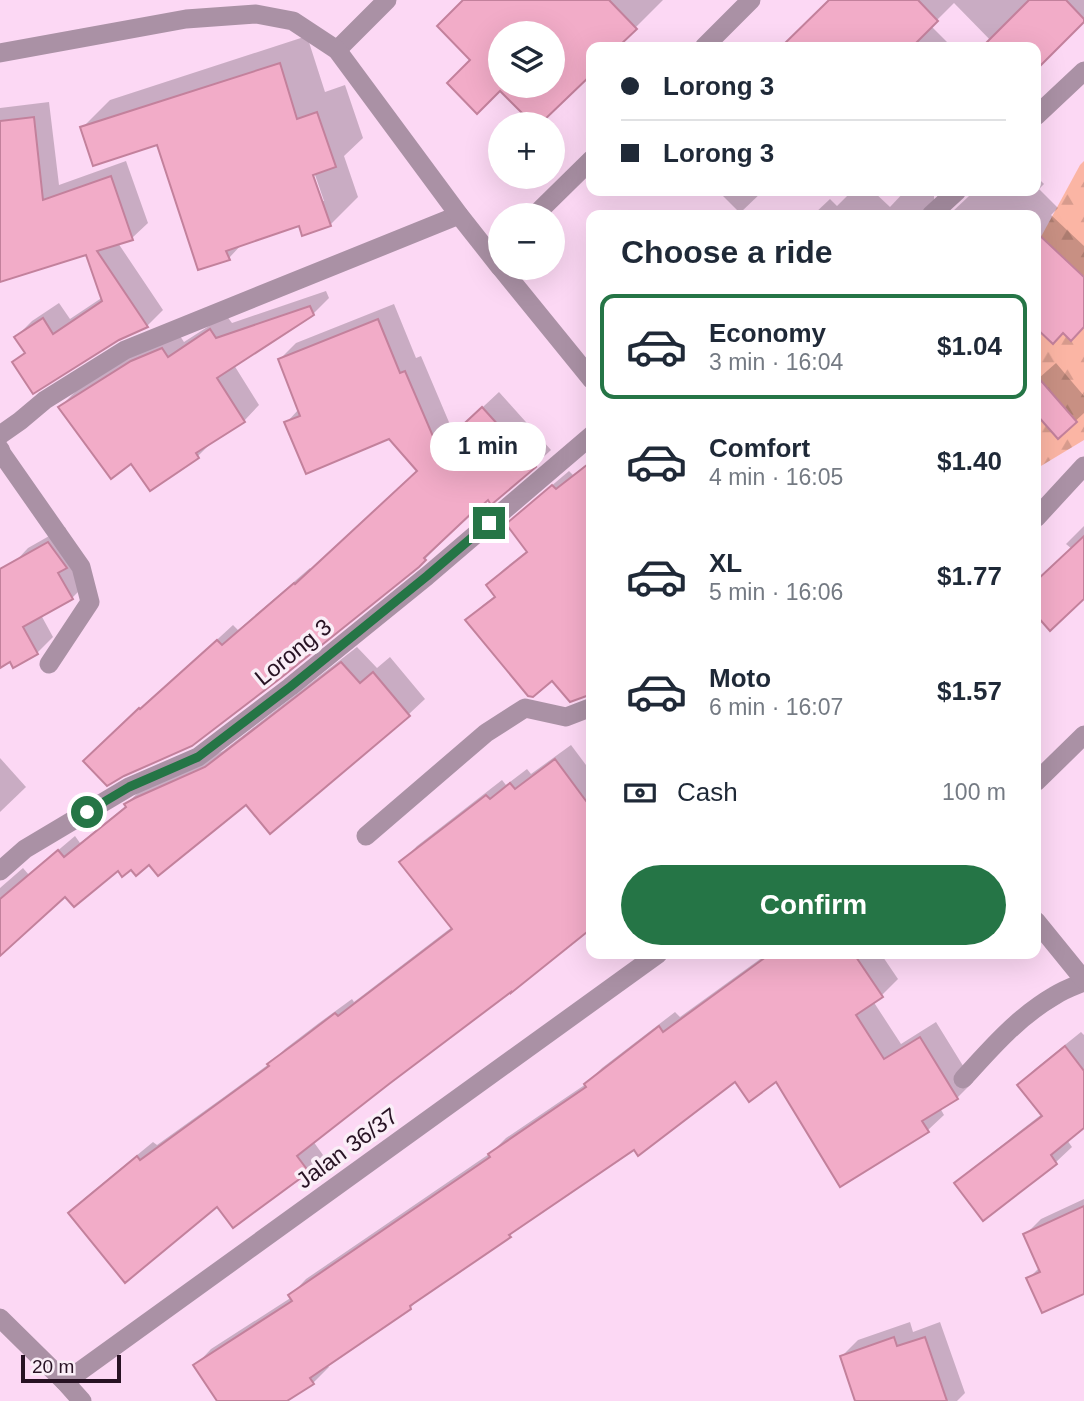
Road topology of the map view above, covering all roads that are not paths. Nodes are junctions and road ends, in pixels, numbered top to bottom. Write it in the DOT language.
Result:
graph roads {
  1 [pos="387,0"];
  2 [pos="751,0"];
  3 [pos="709,42"];
  4 [pos="337,50"];
  5 [pos="0,53"];
  6 [pos="1084,71"];
  7 [pos="1041,111"];
  8 [pos="586,165"];
  9 [pos="952,196"];
  10 [pos="547,203"];
  11 [pos="936,210"];
  12 [pos="459,215"];
  13 [pos="488,248"];
  14 [pos="514,280"];
  15 [pos="586,372"];
  16 [pos="0,435"];
  17 [pos="586,440"];
  18 [pos="0,449"];
  19 [pos="1084,466"];
  20 [pos="1041,513"];
  21 [pos="48,664"];
  22 [pos="586,710"];
  23 [pos="1084,734"];
  24 [pos="1041,777"];
  25 [pos="366,836"];
  26 [pos="0,871"];
  27 [pos="1041,927"];
  28 [pos="651,959"];
  29 [pos="1084,981"];
  30 [pos="963,1079"];
  31 [pos="0,1318"];
  32 [pos="65,1382"];
  33 [pos="82,1401"];
  1 -- 4 [label="street"];
  2 -- 3 [label="street"];
  4 -- 5 [label="street"];
  4 -- 12 [label="street"];
  6 -- 7 [label="street"];
  8 -- 10 [label="street"];
  9 -- 11 [label="street"];
  12 -- 13 [label="street"];
  12 -- 16 [label="street"];
  14 -- 15 [label="street"];
  17 -- 26 [label="street, Lorong 3"];
  18 -- 21 [label="street"];
  19 -- 20 [label="street"];
  22 -- 25 [label="street"];
  23 -- 24 [label="street"];
  27 -- 29 [label="street"];
  28 -- 32 [label="street, Jalan 36/37"];
  29 -- 30 [label="street"];
  31 -- 32 [label="street"];
  32 -- 33 [label="street"];
}
